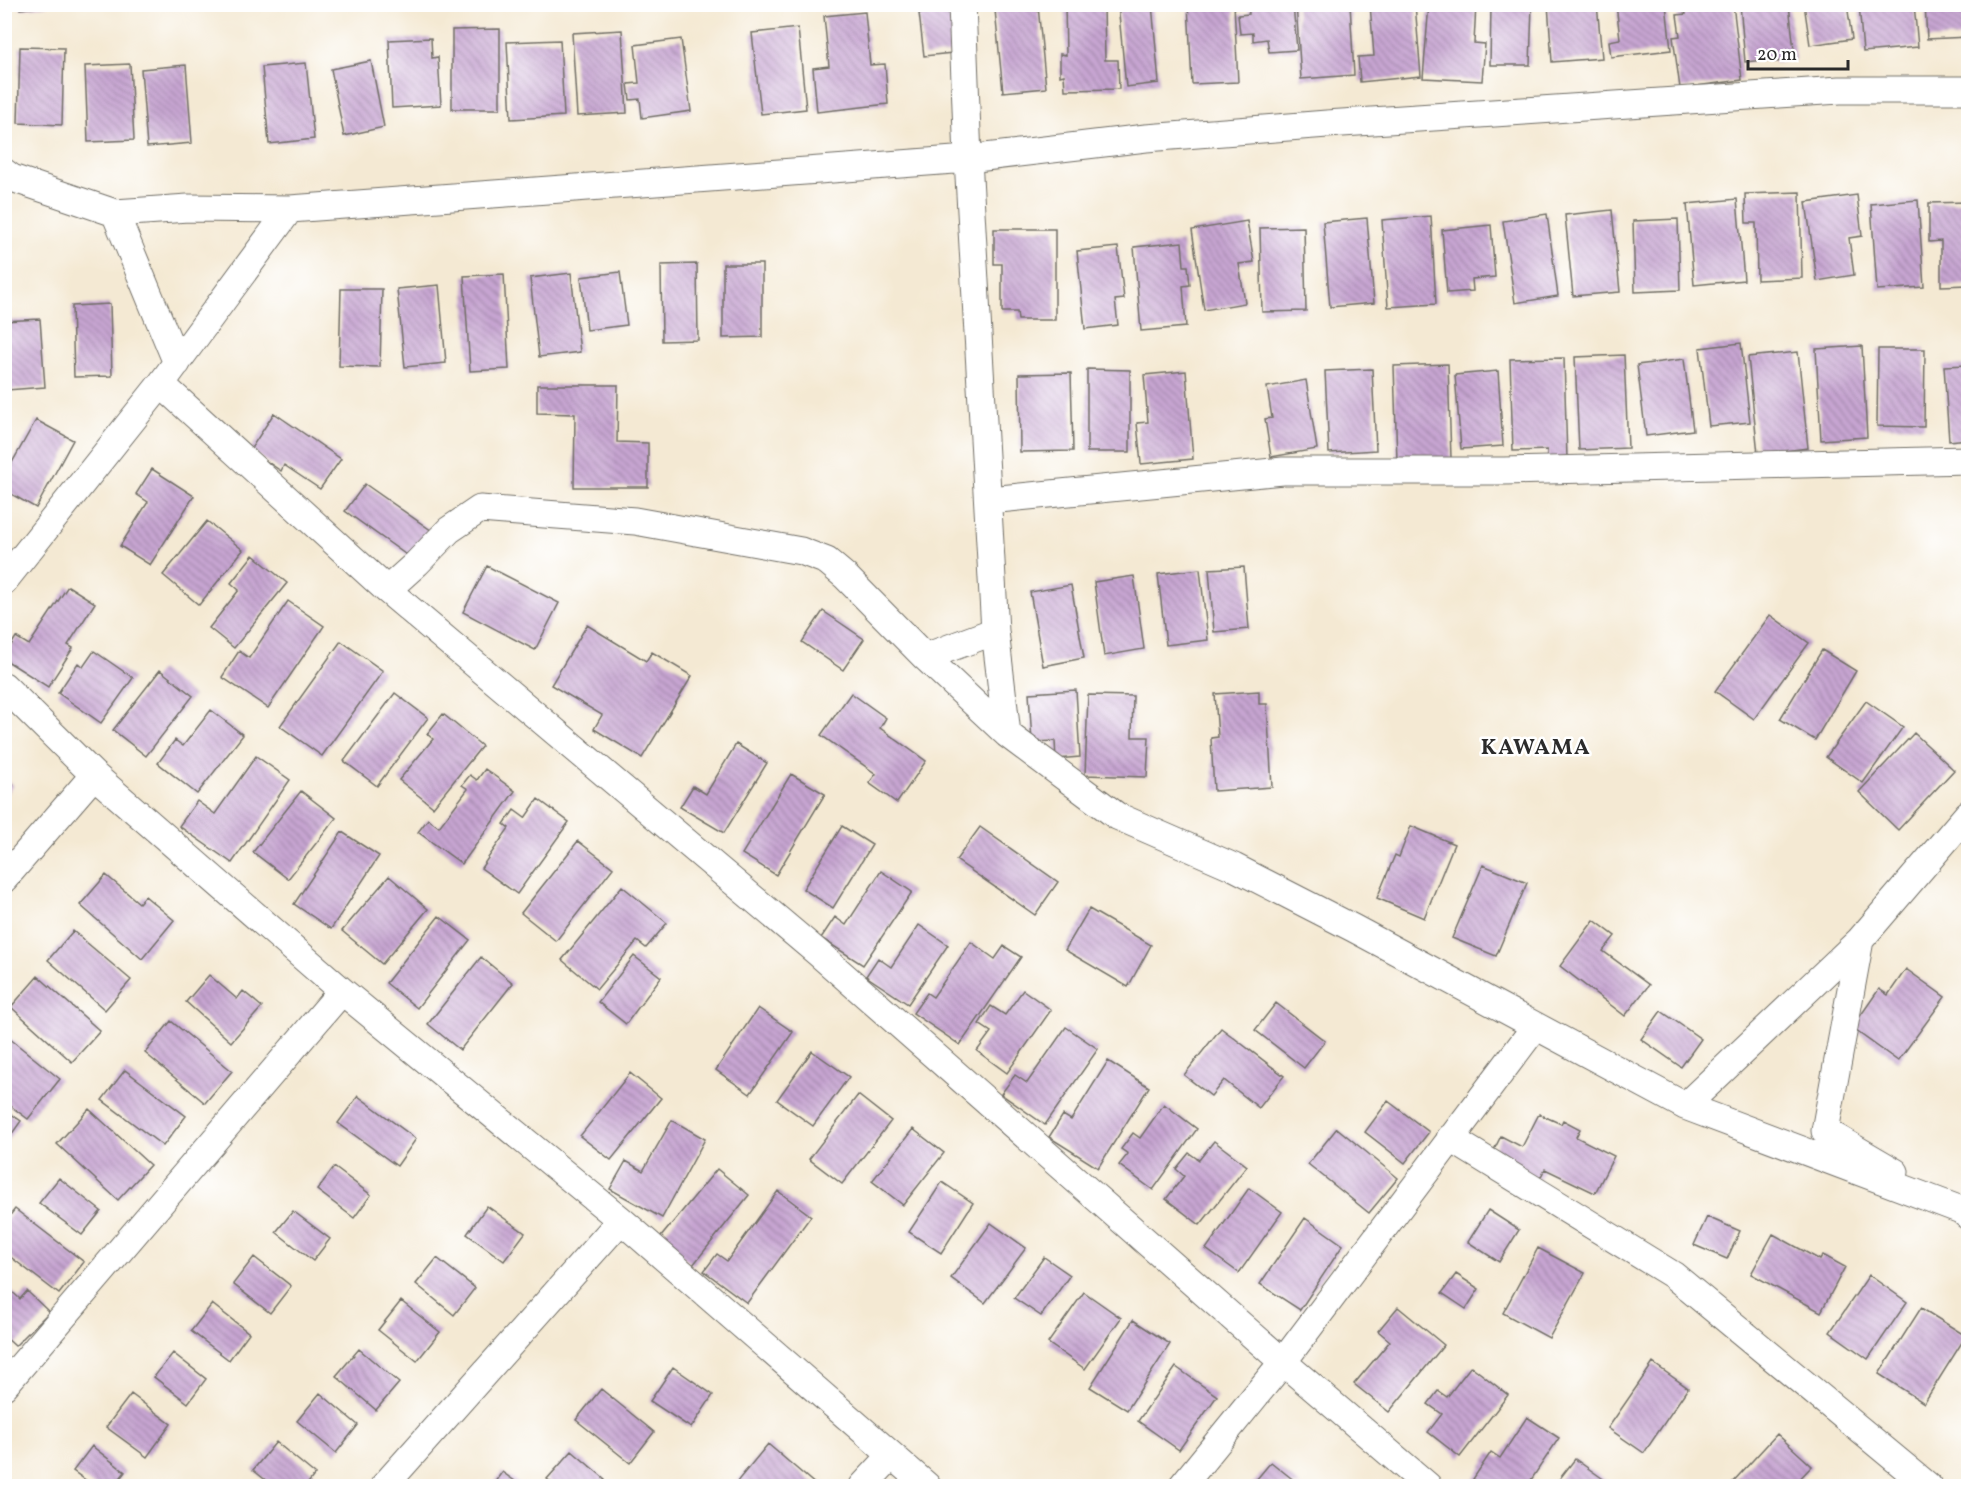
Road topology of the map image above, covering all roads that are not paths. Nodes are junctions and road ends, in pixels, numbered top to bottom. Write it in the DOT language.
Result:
graph roads {
  1 [pos="962,4"];
  2 [pos="1968,90"];
  3 [pos="968,159"];
  4 [pos="4,172"];
  5 [pos="290,209"];
  6 [pos="115,213"];
  7 [pos="177,363"];
  8 [pos="161,384"];
  9 [pos="1968,460"];
  10 [pos="989,500"];
  11 [pos="4,581"];
  12 [pos="387,590"];
  13 [pos="995,631"];
  14 [pos="925,657"];
  15 [pos="4,686"];
  16 [pos="1007,734"];
  17 [pos="94,775"];
  18 [pos="1968,814"];
  19 [pos="4,879"];
  20 [pos="1860,940"];
  21 [pos="342,991"];
  22 [pos="1535,1027"];
  23 [pos="1685,1106"];
  24 [pos="1450,1138"];
  25 [pos="1965,1213"];
  26 [pos="621,1220"];
  27 [pos="1283,1362"];
  28 [pos="4,1386"];
  29 [pos="891,1456"];
  30 [pos="384,1486"];
  31 [pos="863,1486"];
  32 [pos="927,1486"];
  33 [pos="1182,1486"];
  34 [pos="1428,1486"];
  35 [pos="1928,1486"];
  1 -- 3 [label="street"];
  2 -- 3 [label="street"];
  3 -- 5 [label="street"];
  3 -- 10 [label="street"];
  4 -- 6 [label="street"];
  5 -- 6 [label="street"];
  5 -- 7 [label="street"];
  6 -- 7 [label="street"];
  7 -- 8 [label="street"];
  8 -- 11 [label="street"];
  8 -- 12 [label="street"];
  9 -- 10 [label="street"];
  10 -- 13 [label="street"];
  12 -- 14 [label="street"];
  12 -- 27 [label="street"];
  13 -- 14 [label="street"];
  13 -- 16 [label="street"];
  14 -- 16 [label="street"];
  15 -- 17 [label="street"];
  16 -- 22 [label="street"];
  17 -- 19 [label="street"];
  17 -- 21 [label="street"];
  18 -- 20 [label="street"];
  20 -- 23 [label="street"];
  20 -- 25 [label="street"];
  21 -- 26 [label="street"];
  21 -- 28 [label="street"];
  22 -- 23 [label="street"];
  22 -- 24 [label="street"];
  23 -- 25 [label="street"];
  24 -- 27 [label="street"];
  24 -- 35 [label="street"];
  26 -- 29 [label="street"];
  26 -- 30 [label="street"];
  27 -- 33 [label="street"];
  27 -- 34 [label="street"];
  29 -- 31 [label="street"];
  29 -- 32 [label="street"];
}
